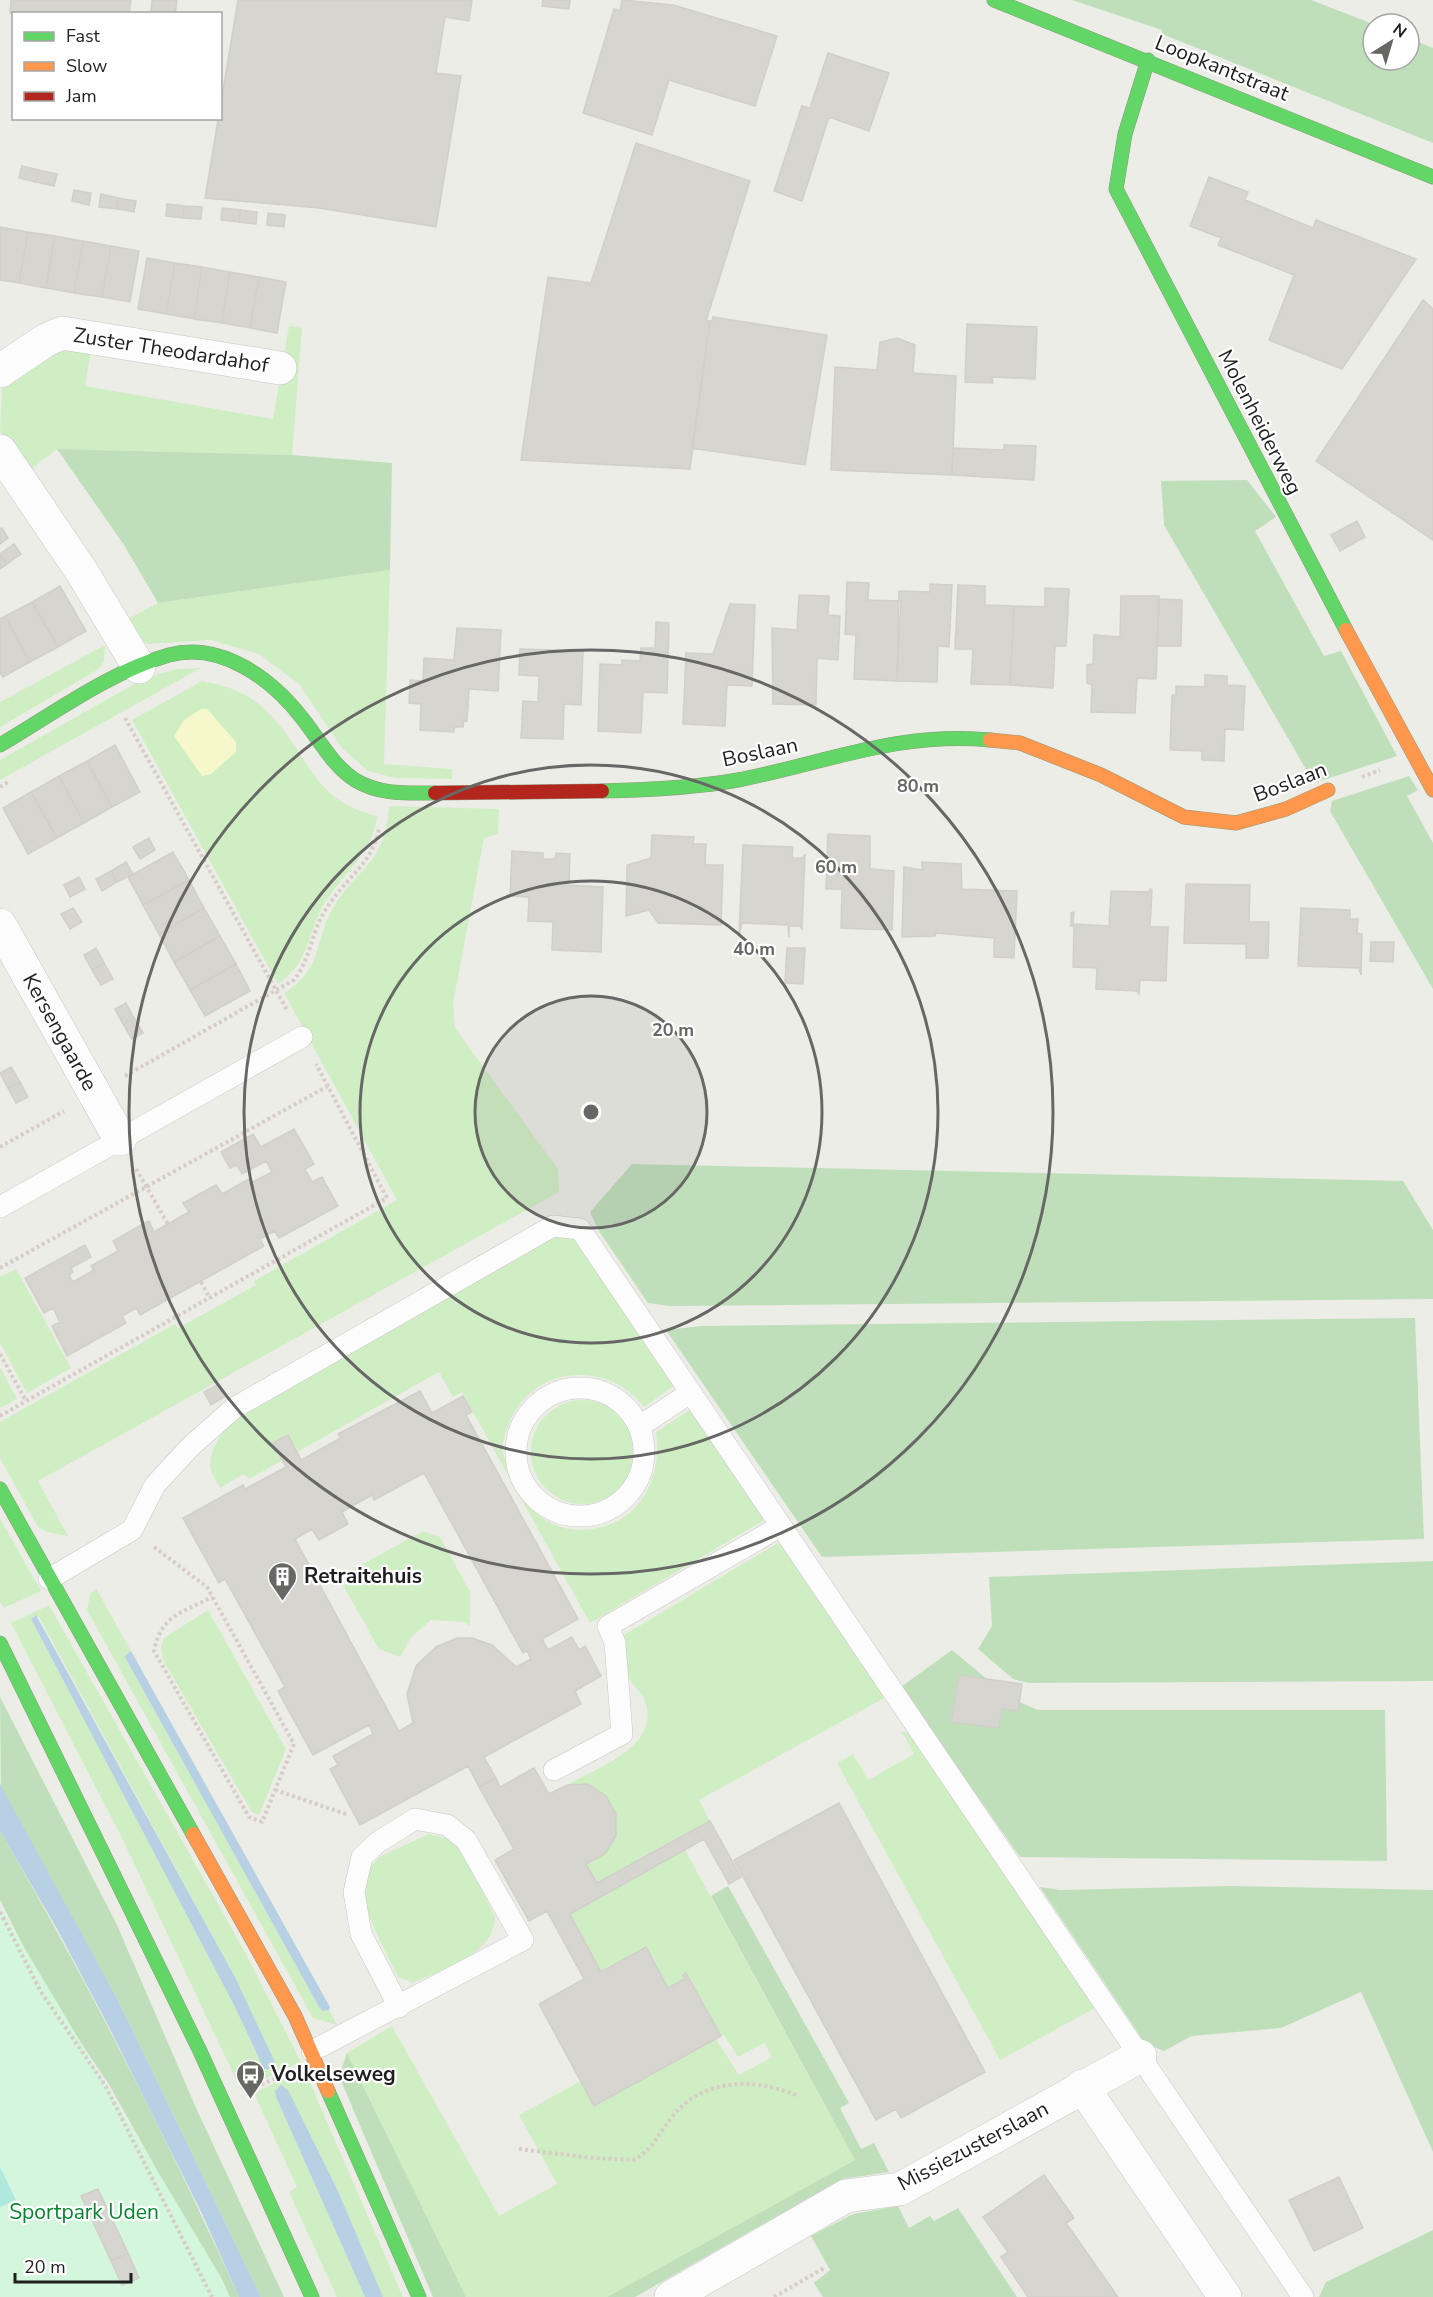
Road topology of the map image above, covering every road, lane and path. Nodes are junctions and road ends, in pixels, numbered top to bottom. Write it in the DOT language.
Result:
graph roads {
  1 [pos="994,0"];
  2 [pos="1148,60"];
  3 [pos="1433,177"];
  4 [pos="280,368"];
  5 [pos="0,371"];
  6 [pos="0,451"];
  7 [pos="139,667"];
  8 [pos="0,745"];
  9 [pos="1415,757"];
  10 [pos="1328,790"];
  11 [pos="1433,790"];
  12 [pos="386,793"];
  13 [pos="0,925"];
  14 [pos="302,1037"];
  15 [pos="328,1086"];
  16 [pos="94,1094"];
  17 [pos="120,1139"];
  18 [pos="0,1147"];
  19 [pos="147,1187"];
  20 [pos="0,1207"];
  21 [pos="168,1224"];
  22 [pos="0,1268"];
  23 [pos="201,1282"];
  24 [pos="210,1298"];
  25 [pos="690,1393"];
  26 [pos="26,1401"];
  27 [pos="0,1416"];
  28 [pos="640,1426"];
  29 [pos="0,1489"];
  30 [pos="781,1526"];
  31 [pos="132,1530"];
  32 [pos="53,1586"];
  33 [pos="212,1597"];
  34 [pos="0,1643"];
  35 [pos="554,1770"];
  36 [pos="275,1790"];
  37 [pos="349,1815"];
  38 [pos="0,1911"];
  39 [pos="399,2007"];
  40 [pos="312,2051"];
  41 [pos="1140,2056"];
  42 [pos="1082,2086"];
  43 [pos="798,2096"];
  44 [pos="519,2149"];
  45 [pos="826,2268"];
  46 [pos="212,2297"];
  47 [pos="312,2297"];
  48 [pos="418,2297"];
  49 [pos="671,2297"];
  50 [pos="774,2297"];
  51 [pos="1225,2297"];
  52 [pos="1303,2297"];
  1 -- 2 [label="street, Loopkantstraat"];
  2 -- 3 [label="street, Loopkantstraat"];
  2 -- 9 [label="street, Molenheiderweg"];
  4 -- 5 [label="street, Zuster Theodardahof"];
  6 -- 7 [label="street"];
  7 -- 8 [label="street"];
  7 -- 12 [label="street, Boslaan"];
  9 -- 10 [label="path, Boslaan"];
  9 -- 11 [label="street, Molenheiderweg"];
  10 -- 12 [label="street, Boslaan"];
  12 -- 16 [label="path"];
  13 -- 16 [label="street, Kersengaarde"];
  14 -- 17 [label="lane"];
  15 -- 19 [label="path"];
  16 -- 17 [label="street, Kersengaarde"];
  16 -- 18 [label="path"];
  17 -- 19 [label="path"];
  17 -- 20 [label="lane"];
  19 -- 21 [label="path"];
  19 -- 22 [label="path"];
  23 -- 24 [label="path"];
  25 -- 28 [label="lane"];
  25 -- 30 [label="lane"];
  25 -- 31 [label="lane"];
  26 -- 27 [label="path"];
  28 -- 28 [label="lane"];
  29 -- 32 [label="street"];
  30 -- 35 [label="lane"];
  30 -- 41 [label="lane"];
  31 -- 32 [label="lane"];
  31 -- 33 [label="path"];
  32 -- 40 [label="street"];
  33 -- 36 [label="path"];
  33 -- 36 [label="path"];
  34 -- 47 [label="street"];
  36 -- 37 [label="path"];
  38 -- 46 [label="path"];
  39 -- 39 [label="lane"];
  39 -- 40 [label="lane"];
  40 -- 48 [label="street"];
  41 -- 42 [label="street, Missiezusterslaan"];
  41 -- 52 [label="lane"];
  42 -- 49 [label="street, Missiezusterslaan"];
  42 -- 51 [label="street"];
  43 -- 44 [label="path"];
  45 -- 50 [label="path"];
}
